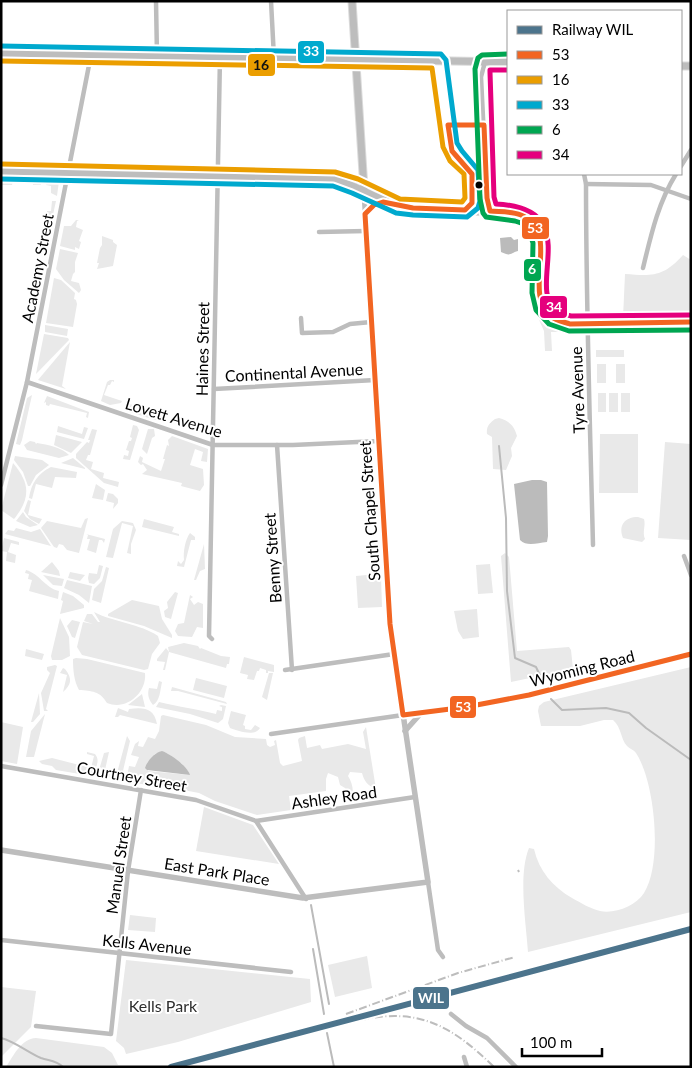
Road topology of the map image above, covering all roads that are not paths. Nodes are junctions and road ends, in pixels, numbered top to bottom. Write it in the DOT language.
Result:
graph roads {
  1 [pos="156,1"];
  2 [pos="271,1"];
  3 [pos="352,1"];
  4 [pos="1,53"];
  5 [pos="91,55"];
  6 [pos="157,56"];
  7 [pos="220,57"];
  8 [pos="274,58"];
  9 [pos="356,60"];
  10 [pos="485,62"];
  11 [pos="507,62"];
  12 [pos="691,150"];
  13 [pos="682,164"];
  14 [pos="1,171"];
  15 [pos="68,173"];
  16 [pos="584,175"];
  17 [pos="675,175"];
  18 [pos="218,176"];
  19 [pos="586,184"];
  20 [pos="666,189"];
  21 [pos="364,190"];
  22 [pos="691,199"];
  23 [pos="389,202"];
  24 [pos="490,211"];
  25 [pos="365,214"];
  26 [pos="366,231"];
  27 [pos="319,232"];
  28 [pos="642,268"];
  29 [pos="301,318"];
  30 [pos="371,322"];
  31 [pos="691,322"];
  32 [pos="587,324"];
  33 [pos="375,380"];
  34 [pos="27,382"];
  35 [pos="214,389"];
  36 [pos="379,441"];
  37 [pos="213,445"];
  38 [pos="277,446"];
  39 [pos="1,485"];
  40 [pos="593,546"];
  41 [pos="684,556"];
  42 [pos="691,575"];
  43 [pos="212,639"];
  44 [pos="394,654"];
  45 [pos="691,654"];
  46 [pos="285,670"];
  47 [pos="292,670"];
  48 [pos="422,712"];
  49 [pos="403,714"];
  50 [pos="405,731"];
  51 [pos="271,734"];
  52 [pos="1,766"];
  53 [pos="141,790"];
  54 [pos="415,797"];
  55 [pos="256,821"];
  56 [pos="1,850"];
  57 [pos="128,871"];
  58 [pos="428,882"];
  59 [pos="306,899"];
  60 [pos="1,940"];
  61 [pos="119,953"];
  62 [pos="443,957"];
  63 [pos="291,972"];
  64 [pos="451,1014"];
  65 [pos="36,1026"];
  66 [pos="464,1058"];
  67 [pos="467,1067"];
  68 [pos="516,1067"];
  1 -- 6 [label="street"];
  2 -- 8 [label="street"];
  3 -- 9 [label="main road, South Chapel Street"];
  4 -- 5 [label="main road"];
  5 -- 6 [label="main road"];
  5 -- 15 [label="street, Academy Street"];
  6 -- 7 [label="main road"];
  7 -- 8 [label="main road"];
  7 -- 18 [label="street, Haines Street"];
  8 -- 9 [label="main road"];
  9 -- 10 [label="main road"];
  9 -- 21 [label="main road, South Chapel Street"];
  10 -- 11 [label="main road"];
  10 -- 24 [label="street"];
  12 -- 13 [label="street"];
  14 -- 15 [label="main road"];
  15 -- 18 [label="main road"];
  15 -- 34 [label="street, Academy Street"];
  16 -- 19 [label="street, Tyre Avenue"];
  17 -- 20 [label="street"];
  18 -- 21 [label="main road"];
  18 -- 35 [label="street, Haines Street"];
  19 -- 20 [label="street"];
  19 -- 32 [label="street, Tyre Avenue"];
  20 -- 22 [label="street"];
  20 -- 28 [label="street"];
  21 -- 23 [label="main road"];
  21 -- 25 [label="street, South Chapel Street"];
  23 -- 24 [label="main road"];
  23 -- 25 [label="street"];
  24 -- 32 [label="main road"];
  25 -- 26 [label="street, South Chapel Street"];
  26 -- 27 [label="street"];
  26 -- 30 [label="street, South Chapel Street"];
  29 -- 30 [label="street"];
  30 -- 33 [label="street, South Chapel Street"];
  31 -- 32 [label="main road"];
  32 -- 40 [label="street, Tyre Avenue"];
  33 -- 35 [label="street, Continental Avenue"];
  33 -- 36 [label="street, South Chapel Street"];
  34 -- 37 [label="street, Lovett Avenue"];
  34 -- 39 [label="street, Academy Street"];
  35 -- 37 [label="street, Haines Street"];
  36 -- 38 [label="street, Lovett Avenue"];
  36 -- 44 [label="street, South Chapel Street"];
  37 -- 38 [label="street, Lovett Avenue"];
  37 -- 43 [label="street, Haines Street"];
  38 -- 47 [label="street, Benny Street"];
  41 -- 42 [label="street"];
  44 -- 47 [label="street"];
  44 -- 49 [label="street, South Chapel Street"];
  45 -- 48 [label="street, Wyoming Road"];
  46 -- 47 [label="street"];
  48 -- 49 [label="street, Wyoming Road"];
  48 -- 50 [label="street"];
  49 -- 50 [label="street, South Chapel Street"];
  49 -- 51 [label="street, Wyoming Road"];
  50 -- 54 [label="street, South Chapel Street"];
  52 -- 53 [label="street, Courtney Street"];
  53 -- 55 [label="street, Courtney Street"];
  53 -- 57 [label="street, Manuel Street"];
  54 -- 55 [label="street, Ashley Road"];
  54 -- 58 [label="street, South Chapel Street"];
  55 -- 59 [label="street"];
  56 -- 57 [label="street, East Park Place"];
  57 -- 59 [label="street, East Park Place"];
  57 -- 61 [label="street, Manuel Street"];
  58 -- 59 [label="street, East Park Place"];
  58 -- 62 [label="street, South Chapel Street"];
  60 -- 61 [label="street, Kells Avenue"];
  61 -- 63 [label="street, Kells Avenue"];
  61 -- 65 [label="street, Manuel Street"];
  64 -- 68 [label="street"];
  66 -- 67 [label="street"];
}
